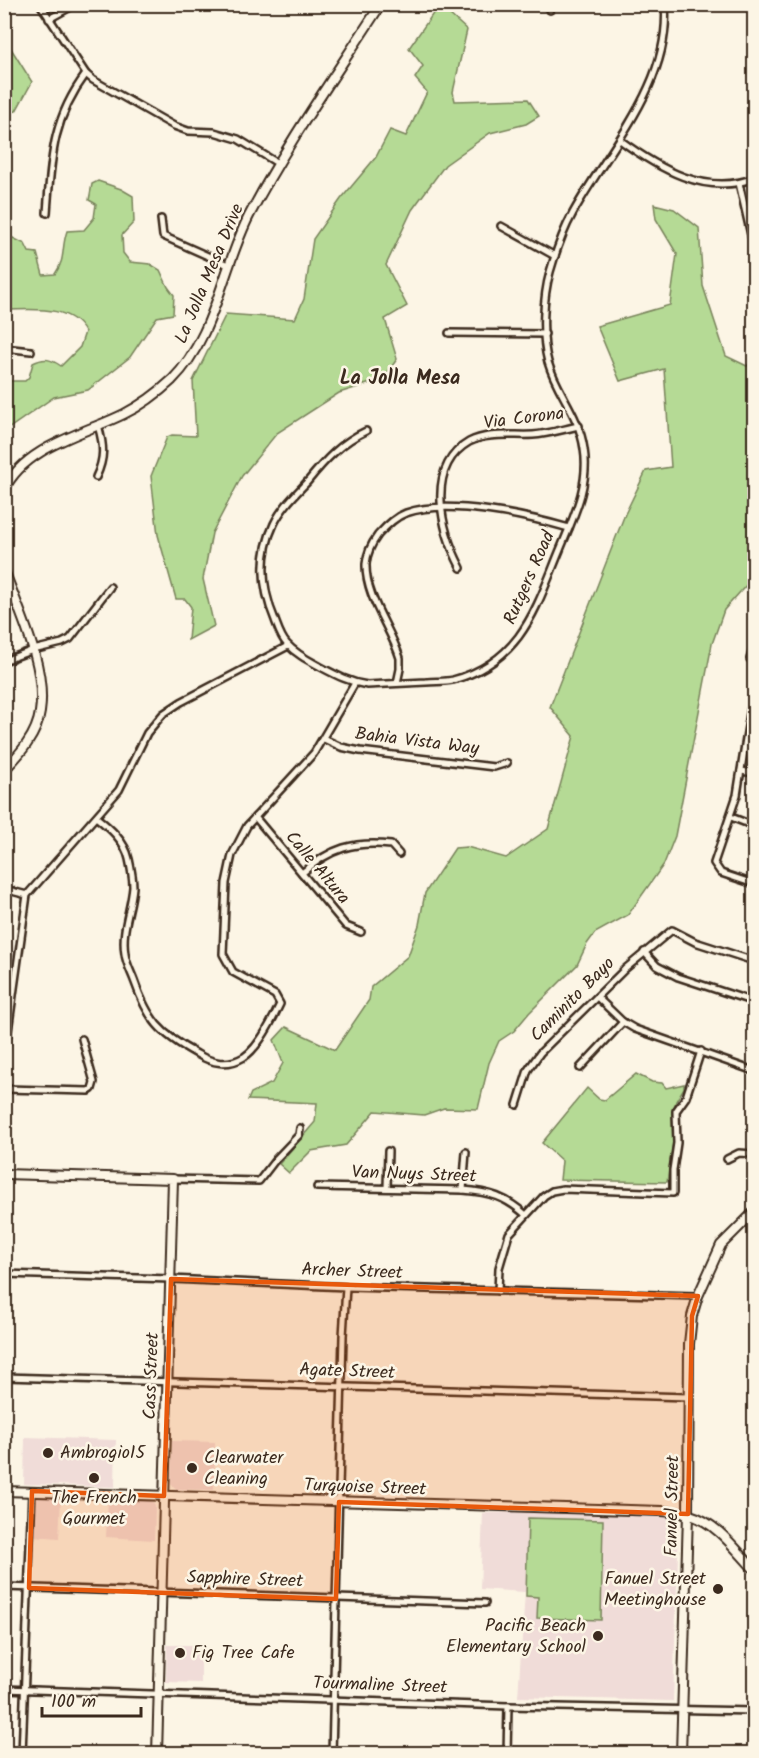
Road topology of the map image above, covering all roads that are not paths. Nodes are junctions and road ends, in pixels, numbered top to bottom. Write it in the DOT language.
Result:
graph roads {
  1 [pos="40,4"];
  2 [pos="76,4"];
  3 [pos="381,4"];
  4 [pos="544,4"];
  5 [pos="665,4"];
  6 [pos="549,10"];
  7 [pos="49,19"];
  8 [pos="86,74"];
  9 [pos="620,140"];
  10 [pos="279,164"];
  11 [pos="754,178"];
  12 [pos="739,183"];
  13 [pos="47,213"];
  14 [pos="161,219"];
  15 [pos="501,226"];
  16 [pos="754,248"];
  17 [pos="555,256"];
  18 [pos="228,266"];
  19 [pos="449,333"];
  20 [pos="545,334"];
  21 [pos="4,348"];
  22 [pos="31,351"];
  23 [pos="98,425"];
  24 [pos="579,426"];
  25 [pos="366,431"];
  26 [pos="96,477"];
  27 [pos="4,490"];
  28 [pos="442,508"];
  29 [pos="569,528"];
  30 [pos="461,568"];
  31 [pos="4,570"];
  32 [pos="110,587"];
  33 [pos="288,646"];
  34 [pos="754,646"];
  35 [pos="33,650"];
  36 [pos="750,659"];
  37 [pos="4,661"];
  38 [pos="355,683"];
  39 [pos="397,683"];
  40 [pos="754,688"];
  41 [pos="752,717"];
  42 [pos="324,739"];
  43 [pos="507,763"];
  44 [pos="4,770"];
  45 [pos="741,771"];
  46 [pos="754,773"];
  47 [pos="96,817"];
  48 [pos="255,817"];
  49 [pos="731,817"];
  50 [pos="754,826"];
  51 [pos="399,854"];
  52 [pos="302,873"];
  53 [pos="754,884"];
  54 [pos="4,889"];
  55 [pos="27,895"];
  56 [pos="361,932"];
  57 [pos="644,952"];
  58 [pos="754,961"];
  59 [pos="597,997"];
  60 [pos="754,1002"];
  61 [pos="623,1022"];
  62 [pos="82,1039"];
  63 [pos="701,1051"];
  64 [pos="4,1060"];
  65 [pos="580,1068"];
  66 [pos="754,1071"];
  67 [pos="4,1089"];
  68 [pos="517,1105"];
  69 [pos="300,1128"];
  70 [pos="388,1151"];
  71 [pos="466,1152"];
  72 [pos="754,1154"];
  73 [pos="727,1159"];
  74 [pos="4,1174"];
  75 [pos="173,1179"];
  76 [pos="316,1187"];
  77 [pos="387,1188"];
  78 [pos="464,1190"];
  79 [pos="754,1212"];
  80 [pos="526,1215"];
  81 [pos="4,1274"];
  82 [pos="171,1279"];
  83 [pos="346,1287"];
  84 [pos="498,1291"];
  85 [pos="698,1296"];
  86 [pos="4,1377"];
  87 [pos="168,1381"];
  88 [pos="341,1387"];
  89 [pos="688,1397"];
  90 [pos="4,1491"];
  91 [pos="32,1491"];
  92 [pos="164,1496"];
  93 [pos="339,1502"];
  94 [pos="688,1514"];
  95 [pos="754,1569"];
  96 [pos="4,1587"];
  97 [pos="29,1588"];
  98 [pos="162,1592"];
  99 [pos="336,1599"];
  100 [pos="485,1603"];
  101 [pos="4,1689"];
  102 [pos="25,1689"];
  103 [pos="159,1694"];
  104 [pos="333,1700"];
  105 [pos="508,1706"];
  106 [pos="684,1709"];
  107 [pos="754,1711"];
  108 [pos="22,1754"];
  109 [pos="157,1754"];
  110 [pos="332,1754"];
  111 [pos="507,1754"];
  112 [pos="681,1754"];
  1 -- 7 [label="street"];
  2 -- 7 [label="street"];
  3 -- 10 [label="street, La Jolla Mesa Drive"];
  4 -- 6 [label="street"];
  5 -- 9 [label="street, Rutgers Road"];
  7 -- 8 [label="street"];
  8 -- 10 [label="street"];
  8 -- 13 [label="street"];
  9 -- 12 [label="street"];
  9 -- 17 [label="street, Rutgers Road"];
  10 -- 18 [label="street, La Jolla Mesa Drive"];
  11 -- 12 [label="street"];
  12 -- 16 [label="street"];
  14 -- 18 [label="street"];
  15 -- 17 [label="street"];
  17 -- 20 [label="street, Rutgers Road"];
  18 -- 23 [label="street, La Jolla Mesa Drive"];
  19 -- 20 [label="street"];
  20 -- 24 [label="street, Rutgers Road"];
  21 -- 22 [label="street"];
  23 -- 26 [label="street"];
  23 -- 27 [label="street, La Jolla Mesa Drive"];
  24 -- 28 [label="street, Via Corona"];
  24 -- 29 [label="street, Rutgers Road"];
  25 -- 33 [label="street"];
  28 -- 29 [label="street"];
  28 -- 30 [label="street, Via Corona"];
  28 -- 39 [label="street"];
  29 -- 39 [label="street, Rutgers Road"];
  31 -- 35 [label="street"];
  32 -- 35 [label="street"];
  33 -- 38 [label="street"];
  33 -- 47 [label="street"];
  34 -- 36 [label="street"];
  35 -- 37 [label="street"];
  35 -- 44 [label="street"];
  38 -- 39 [label="street, Rutgers Road"];
  38 -- 42 [label="street"];
  40 -- 41 [label="street"];
  41 -- 45 [label="street"];
  42 -- 43 [label="street, Bahia Vista Way"];
  42 -- 48 [label="street"];
  45 -- 46 [label="street"];
  45 -- 49 [label="street"];
  47 -- 48 [label="street"];
  47 -- 55 [label="street"];
  48 -- 52 [label="street, Calle Altura"];
  49 -- 50 [label="street"];
  49 -- 53 [label="street"];
  51 -- 52 [label="street"];
  52 -- 56 [label="street, Calle Altura"];
  54 -- 55 [label="street"];
  55 -- 64 [label="street"];
  57 -- 58 [label="street, Caminito Bayo"];
  57 -- 59 [label="street, Caminito Bayo"];
  57 -- 60 [label="street"];
  59 -- 61 [label="street"];
  59 -- 68 [label="street, Caminito Bayo"];
  61 -- 63 [label="street"];
  61 -- 65 [label="street"];
  62 -- 67 [label="street"];
  63 -- 66 [label="street"];
  63 -- 80 [label="street"];
  69 -- 75 [label="street"];
  70 -- 77 [label="street"];
  71 -- 78 [label="street"];
  72 -- 73 [label="street"];
  74 -- 75 [label="street"];
  75 -- 82 [label="street, Cass Street"];
  76 -- 77 [label="street, Van Nuys Street"];
  77 -- 78 [label="street, Van Nuys Street"];
  78 -- 80 [label="street, Van Nuys Street"];
  79 -- 85 [label="street, Fanuel Street"];
  80 -- 84 [label="street"];
  81 -- 82 [label="street, Archer Street"];
  82 -- 83 [label="street, Archer Street"];
  82 -- 87 [label="street, Cass Street"];
  83 -- 84 [label="street, Archer Street"];
  83 -- 88 [label="street"];
  84 -- 85 [label="street, Archer Street"];
  85 -- 89 [label="street, Fanuel Street"];
  86 -- 87 [label="street, Agate Street"];
  87 -- 88 [label="street, Agate Street"];
  87 -- 92 [label="street, Cass Street"];
  88 -- 89 [label="street, Agate Street"];
  88 -- 93 [label="street"];
  89 -- 94 [label="street, Fanuel Street"];
  90 -- 91 [label="street, Turquoise Street"];
  91 -- 92 [label="street, Turquoise Street"];
  91 -- 97 [label="street"];
  92 -- 93 [label="street, Turquoise Street"];
  92 -- 98 [label="street, Cass Street"];
  93 -- 94 [label="street, Turquoise Street"];
  93 -- 99 [label="street"];
  94 -- 95 [label="street"];
  94 -- 106 [label="street, Fanuel Street"];
  96 -- 97 [label="street, Sapphire Street"];
  97 -- 98 [label="street, Sapphire Street"];
  97 -- 102 [label="street"];
  98 -- 99 [label="street, Sapphire Street"];
  98 -- 103 [label="street, Cass Street"];
  99 -- 100 [label="street, Sapphire Street"];
  99 -- 104 [label="street"];
  101 -- 102 [label="street, Tourmaline Street"];
  102 -- 103 [label="street, Tourmaline Street"];
  102 -- 108 [label="street"];
  103 -- 104 [label="street, Tourmaline Street"];
  103 -- 109 [label="street, Cass Street"];
  104 -- 105 [label="street, Tourmaline Street"];
  104 -- 110 [label="street"];
  105 -- 106 [label="street, Tourmaline Street"];
  105 -- 111 [label="street"];
  106 -- 107 [label="street, Tourmaline Street"];
  106 -- 112 [label="street, Fanuel Street"];
}
